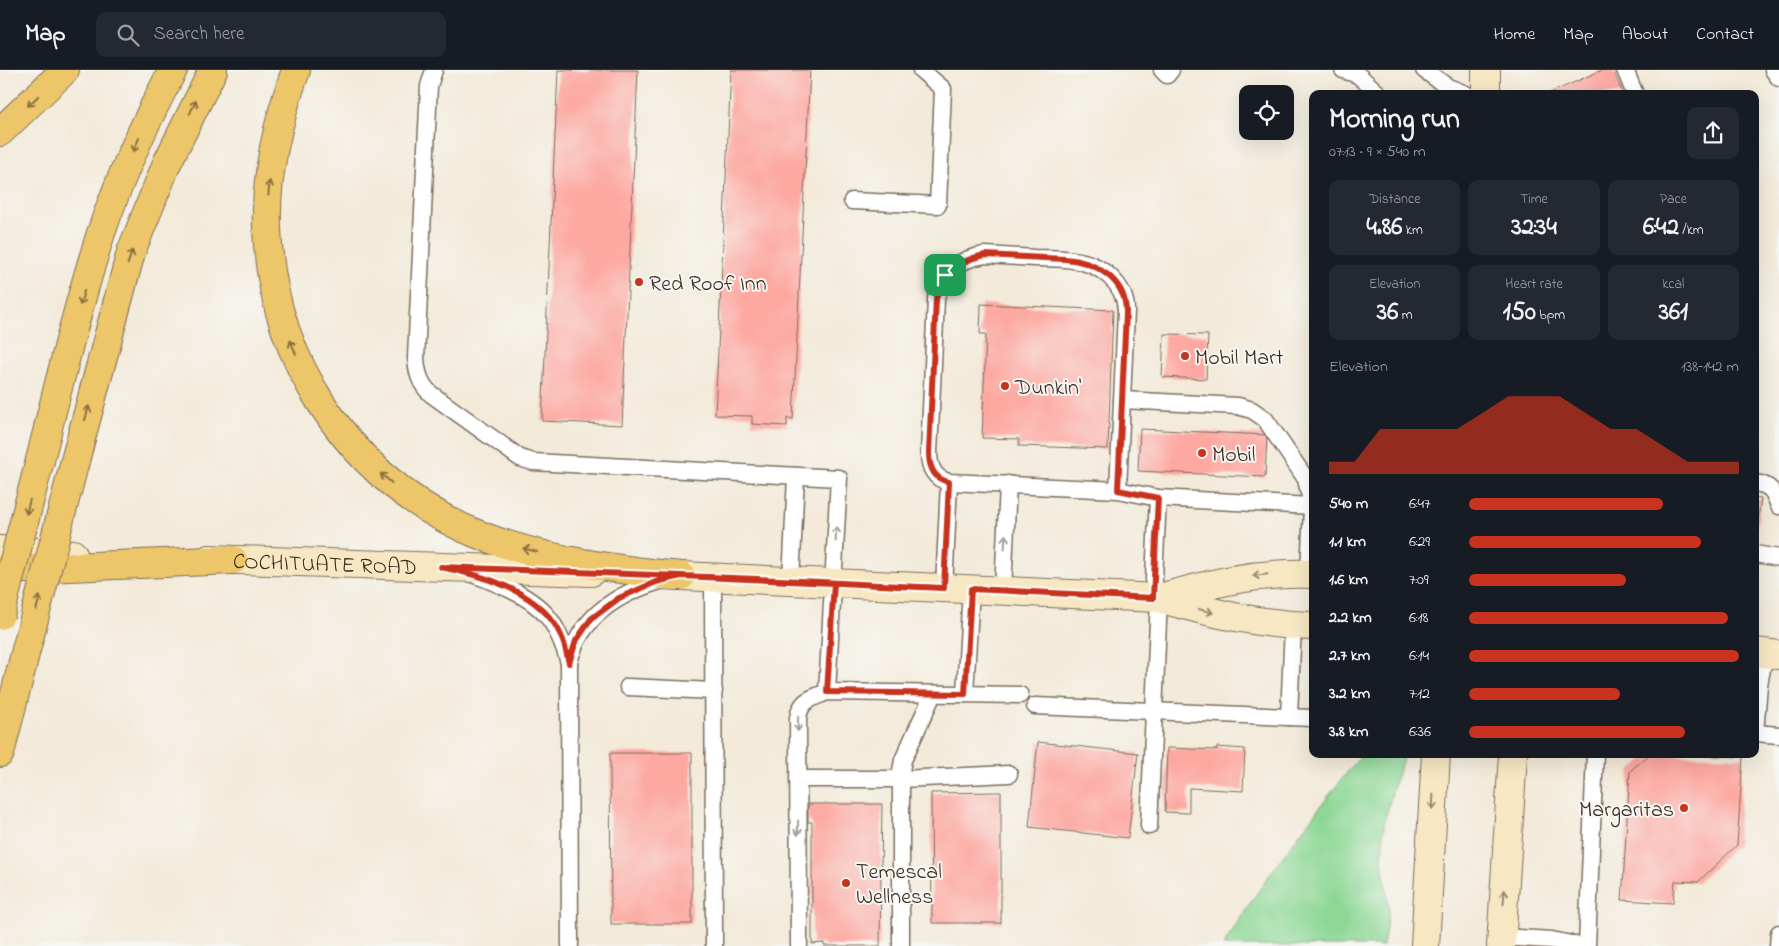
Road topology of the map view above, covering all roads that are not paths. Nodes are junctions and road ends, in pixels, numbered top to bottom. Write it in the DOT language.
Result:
graph roads {
  1 [pos="65,70"];
  2 [pos="173,70"];
  3 [pos="213,70"];
  4 [pos="296,70"];
  5 [pos="434,70"];
  6 [pos="921,70"];
  7 [pos="1162,70"];
  8 [pos="1171,70"];
  9 [pos="1343,70"];
  10 [pos="1424,70"];
  11 [pos="1486,70"];
  12 [pos="1625,70"];
  13 [pos="1773,70"];
  14 [pos="1779,78"];
  15 [pos="1375,90"];
  16 [pos="1456,90"];
  17 [pos="1486,90"];
  18 [pos="1633,90"];
  19 [pos="0,132"];
  20 [pos="852,201"];
  21 [pos="1122,400"];
  22 [pos="796,476"];
  23 [pos="949,482"];
  24 [pos="1008,484"];
  25 [pos="1759,484"];
  26 [pos="1118,490"];
  27 [pos="1309,492"];
  28 [pos="1158,498"];
  29 [pos="1309,506"];
  30 [pos="1779,506"];
  31 [pos="0,550"];
  32 [pos="1759,555"];
  33 [pos="1779,558"];
  34 [pos="233,560"];
  35 [pos="441,567"];
  36 [pos="0,570"];
  37 [pos="1309,574"];
  38 [pos="681,576"];
  39 [pos="713,577"];
  40 [pos="791,581"];
  41 [pos="834,583"];
  42 [pos="944,588"];
  43 [pos="971,589"];
  44 [pos="1003,591"];
  45 [pos="1156,598"];
  46 [pos="0,615"];
  47 [pos="1303,626"];
  48 [pos="1766,653"];
  49 [pos="569,663"];
  50 [pos="1759,681"];
  51 [pos="628,687"];
  52 [pos="714,691"];
  53 [pos="827,692"];
  54 [pos="933,694"];
  55 [pos="965,694"];
  56 [pos="1020,695"];
  57 [pos="1035,706"];
  58 [pos="1154,711"];
  59 [pos="1289,717"];
  60 [pos="1309,718"];
  61 [pos="1759,733"];
  62 [pos="1779,735"];
  63 [pos="0,753"];
  64 [pos="1436,758"];
  65 [pos="1513,758"];
  66 [pos="1595,758"];
  67 [pos="1009,774"];
  68 [pos="901,779"];
  69 [pos="798,780"];
  70 [pos="1149,826"];
  71 [pos="1779,933"];
  72 [pos="1501,942"];
  73 [pos="570,946"];
  74 [pos="714,946"];
  75 [pos="799,946"];
  76 [pos="901,946"];
  77 [pos="1425,946"];
  78 [pos="1580,946"];
  79 [pos="1587,946"];
  80 [pos="1778,946"];
  1 -- 19 [label="highway, one-way"];
  2 -- 46 [label="highway, one-way, bridge"];
  63 -- 3 [label="highway, one-way, bridge"];
  38 -- 4 [label="highway, one-way"];
  5 -- 22 [label="lane"];
  6 -- 20 [label="lane"];
  7 -- 8 [label="lane"];
  9 -- 15 [label="lane"];
  10 -- 16 [label="lane"];
  11 -- 17 [label="main road"];
  12 -- 18 [label="lane"];
  13 -- 14 [label="lane"];
  21 -- 23 [label="lane"];
  21 -- 26 [label="lane"];
  21 -- 27 [label="lane"];
  22 -- 40 [label="lane"];
  41 -- 22 [label="lane, one-way"];
  23 -- 24 [label="lane"];
  23 -- 42 [label="lane"];
  24 -- 26 [label="lane"];
  44 -- 24 [label="lane, one-way"];
  25 -- 30 [label="lane"];
  26 -- 28 [label="lane"];
  28 -- 29 [label="lane"];
  28 -- 45 [label="lane"];
  31 -- 34 [label="main road, COCHITUATE ROAD"];
  32 -- 33 [label="lane"];
  34 -- 35 [label="main road, COCHITUATE ROAD"];
  34 -- 36 [label="highway"];
  35 -- 38 [label="main road, COCHITUATE ROAD"];
  35 -- 49 [label="lane"];
  37 -- 45 [label="main road, COCHITUATE ROAD, one-way"];
  38 -- 39 [label="main road, COCHITUATE ROAD"];
  38 -- 49 [label="lane"];
  39 -- 40 [label="main road, COCHITUATE ROAD"];
  39 -- 52 [label="lane"];
  40 -- 41 [label="main road, COCHITUATE ROAD"];
  41 -- 42 [label="main road, COCHITUATE ROAD"];
  41 -- 53 [label="lane"];
  42 -- 43 [label="main road, COCHITUATE ROAD"];
  43 -- 44 [label="main road, COCHITUATE ROAD"];
  43 -- 55 [label="lane"];
  44 -- 45 [label="main road, COCHITUATE ROAD"];
  45 -- 47 [label="main road, COCHITUATE ROAD, one-way"];
  45 -- 58 [label="lane"];
  47 -- 59 [label="lane"];
  48 -- 50 [label="lane"];
  49 -- 73 [label="lane"];
  51 -- 52 [label="lane"];
  52 -- 74 [label="lane"];
  53 -- 54 [label="lane"];
  53 -- 69 [label="lane, one-way"];
  54 -- 55 [label="lane"];
  54 -- 68 [label="lane"];
  55 -- 56 [label="lane"];
  57 -- 58 [label="lane"];
  58 -- 59 [label="lane"];
  58 -- 70 [label="lane"];
  59 -- 60 [label="lane"];
  61 -- 62 [label="lane"];
  64 -- 77 [label="main road, one-way"];
  72 -- 65 [label="main road, one-way"];
  66 -- 79 [label="lane"];
  67 -- 68 [label="lane"];
  68 -- 69 [label="lane"];
  68 -- 76 [label="lane"];
  69 -- 75 [label="lane, one-way"];
  71 -- 80 [label="lane"];
  72 -- 78 [label="lane"];
}
